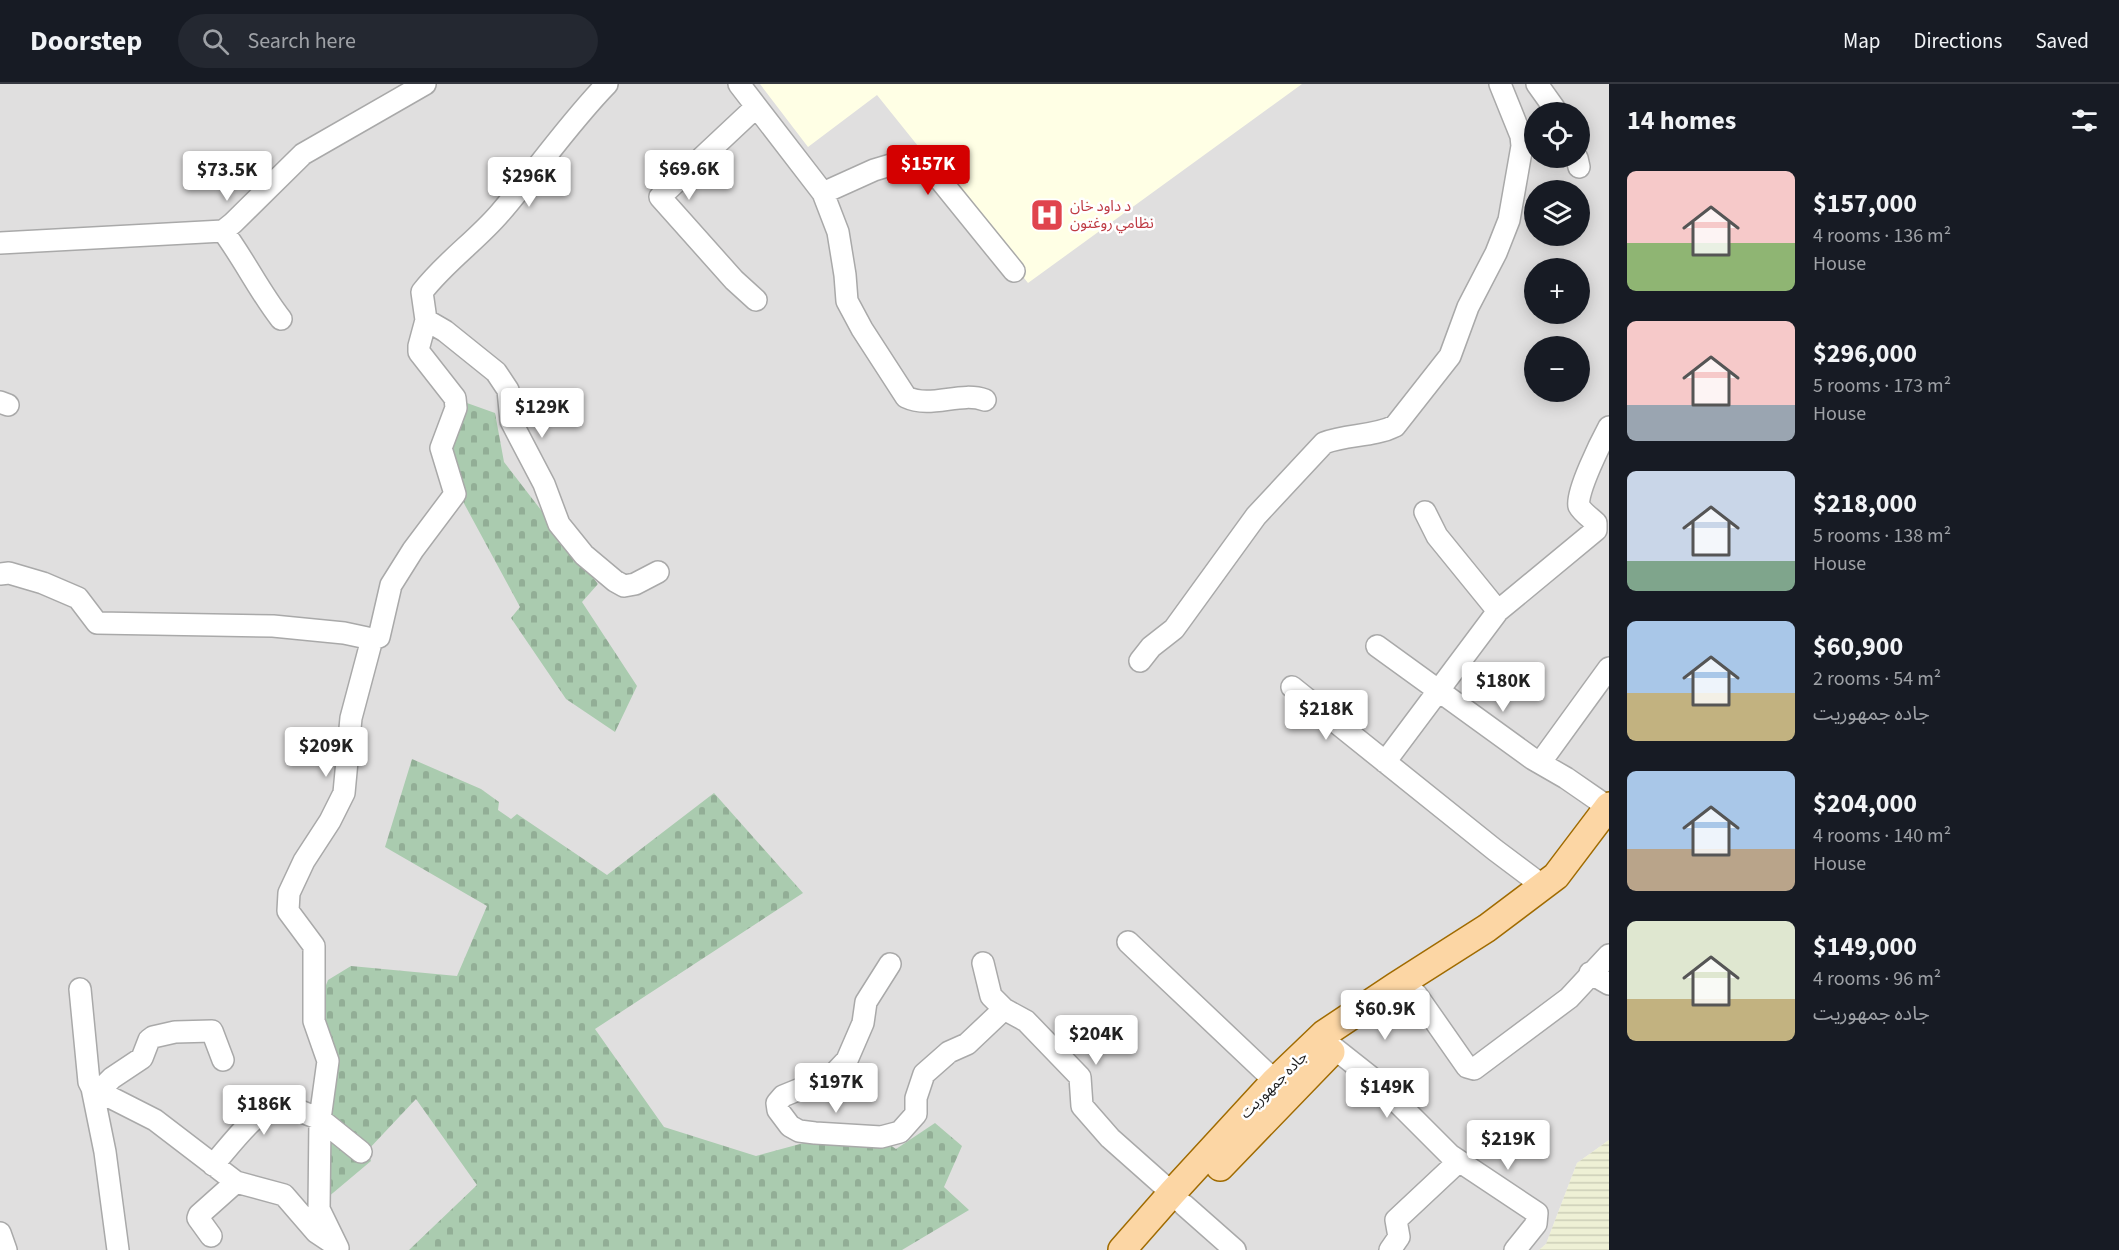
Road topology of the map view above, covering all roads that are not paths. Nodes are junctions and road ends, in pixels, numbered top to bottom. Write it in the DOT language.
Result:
graph roads {
  1 [pos="425,84"];
  2 [pos="607,84"];
  3 [pos="739,84"];
  4 [pos="1500,84"];
  5 [pos="1537,84"];
  6 [pos="1550,102"];
  7 [pos="756,108"];
  8 [pos="823,193"];
  9 [pos="223,231"];
  10 [pos="0,243"];
  11 [pos="1014,271"];
  12 [pos="756,300"];
  13 [pos="281,319"];
  14 [pos="426,320"];
  15 [pos="985,400"];
  16 [pos="1609,427"];
  17 [pos="1425,512"];
  18 [pos="658,572"];
  19 [pos="0,574"];
  20 [pos="1498,610"];
  21 [pos="372,639"];
  22 [pos="1377,646"];
  23 [pos="1140,661"];
  24 [pos="1609,668"];
  25 [pos="1292,687"];
  26 [pos="1438,689"];
  27 [pos="1385,762"];
  28 [pos="1540,763"];
  29 [pos="1609,807"];
  30 [pos="1609,827"];
  31 [pos="1543,886"];
  32 [pos="1128,942"];
  33 [pos="1609,955"];
  34 [pos="983,963"];
  35 [pos="890,964"];
  36 [pos="1590,974"];
  37 [pos="1609,984"];
  38 [pos="80,989"];
  39 [pos="1416,994"];
  40 [pos="1004,1009"];
  41 [pos="1334,1048"];
  42 [pos="223,1060"];
  43 [pos="1275,1081"];
  44 [pos="98,1091"];
  45 [pos="320,1119"];
  46 [pos="361,1152"];
  47 [pos="1459,1161"];
  48 [pos="213,1165"];
  49 [pos="236,1182"];
  50 [pos="1178,1199"];
  51 [pos="0,1233"];
  52 [pos="211,1236"];
  53 [pos="340,1249"];
  54 [pos="6,1250"];
  55 [pos="118,1250"];
  56 [pos="1122,1250"];
  57 [pos="1145,1250"];
  58 [pos="1234,1250"];
  59 [pos="1390,1250"];
  60 [pos="1515,1250"];
  1 -- 9 [label="street"];
  2 -- 14 [label="street"];
  3 -- 7 [label="street"];
  4 -- 23 [label="street"];
  5 -- 6 [label="street"];
  7 -- 8 [label="street"];
  7 -- 12 [label="street"];
  8 -- 11 [label="street"];
  8 -- 15 [label="street"];
  9 -- 10 [label="street"];
  9 -- 13 [label="street"];
  14 -- 18 [label="street"];
  14 -- 21 [label="street"];
  16 -- 20 [label="street"];
  17 -- 20 [label="street"];
  19 -- 21 [label="street"];
  20 -- 26 [label="street"];
  21 -- 45 [label="street"];
  22 -- 26 [label="street"];
  24 -- 28 [label="street"];
  25 -- 27 [label="street"];
  26 -- 27 [label="street"];
  26 -- 28 [label="street"];
  27 -- 31 [label="street"];
  28 -- 29 [label="street"];
  29 -- 31 [label="main road, جاده جمهوریت"];
  30 -- 39 [label="main road, جاده جمهوریت"];
  31 -- 43 [label="main road, جاده جمهوریت"];
  32 -- 43 [label="street"];
  33 -- 36 [label="street"];
  34 -- 40 [label="street"];
  35 -- 40 [label="street"];
  36 -- 37 [label="street"];
  36 -- 39 [label="street"];
  38 -- 44 [label="street"];
  39 -- 41 [label="main road, جاده جمهوریت"];
  40 -- 50 [label="street"];
  41 -- 47 [label="street"];
  41 -- 50 [label="main road, جاده جمهوریت"];
  42 -- 44 [label="street"];
  43 -- 50 [label="main road, جاده جمهوریت"];
  44 -- 48 [label="street"];
  44 -- 55 [label="street"];
  45 -- 46 [label="street"];
  45 -- 48 [label="street"];
  45 -- 53 [label="street"];
  47 -- 59 [label="street"];
  47 -- 60 [label="street"];
  48 -- 49 [label="street"];
  49 -- 52 [label="street"];
  49 -- 53 [label="street"];
  50 -- 56 [label="main road, جاده جمهوریت"];
  50 -- 57 [label="main road, جاده جمهوریت"];
  50 -- 58 [label="street"];
  51 -- 54 [label="street"];
}
